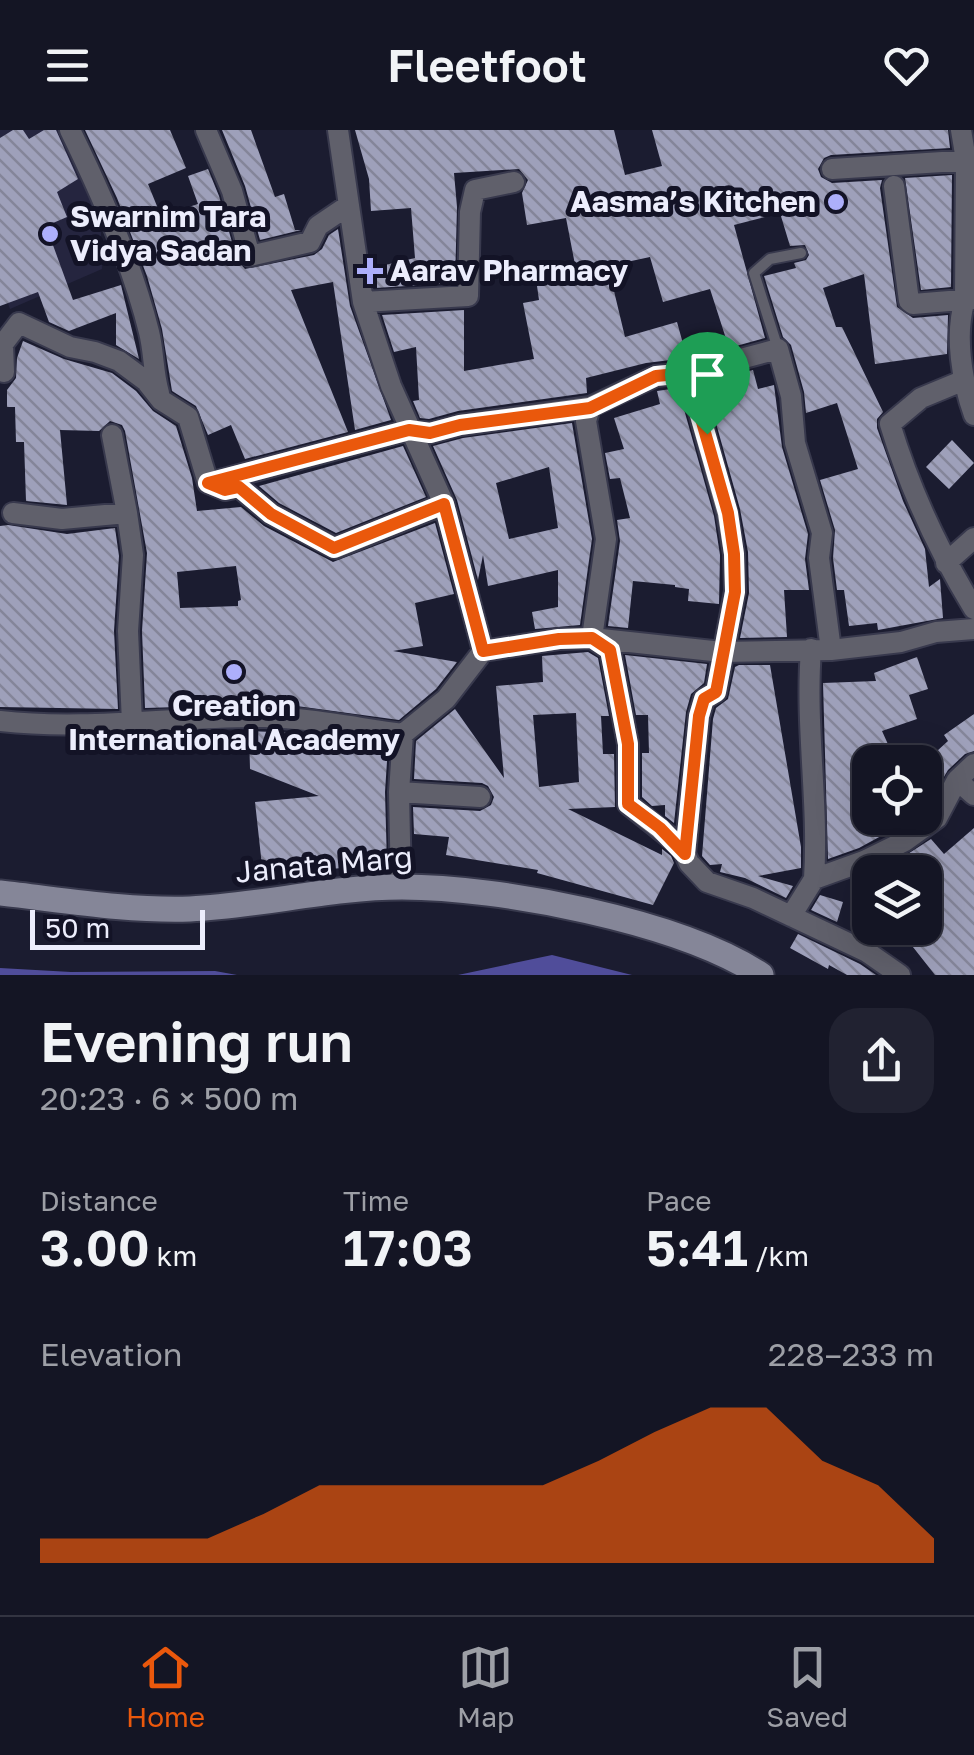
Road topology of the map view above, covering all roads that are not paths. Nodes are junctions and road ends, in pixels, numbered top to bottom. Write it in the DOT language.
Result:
graph roads {
  1 [pos="70,130"];
  2 [pos="206,130"];
  3 [pos="338,130"];
  4 [pos="961,130"];
  5 [pos="970,160"];
  6 [pos="832,169"];
  7 [pos="514,182"];
  8 [pos="894,186"];
  9 [pos="970,200"];
  10 [pos="349,205"];
  11 [pos="801,254"];
  12 [pos="969,299"];
  13 [pos="363,302"];
  14 [pos="778,349"];
  15 [pos="4,372"];
  16 [pos="688,373"];
  17 [pos="962,380"];
  18 [pos="161,400"];
  19 [pos="590,408"];
  20 [pos="974,415"];
  21 [pos="409,430"];
  22 [pos="112,436"];
  23 [pos="208,483"];
  24 [pos="444,504"];
  25 [pos="127,513"];
  26 [pos="9,515"];
  27 [pos="974,538"];
  28 [pos="946,562"];
  29 [pos="974,609"];
  30 [pos="974,629"];
  31 [pos="592,638"];
  32 [pos="821,650"];
  33 [pos="483,651"];
  34 [pos="722,652"];
  35 [pos="0,721"];
  36 [pos="132,724"];
  37 [pos="403,734"];
  38 [pos="974,764"];
  39 [pos="958,780"];
  40 [pos="399,792"];
  41 [pos="974,795"];
  42 [pos="480,796"];
  43 [pos="685,854"];
  44 [pos="814,879"];
  45 [pos="401,886"];
  46 [pos="0,893"];
  47 [pos="791,916"];
  48 [pos="761,975"];
  49 [pos="900,975"];
  1 -- 18 [label="street"];
  2 -- 10 [label="street"];
  3 -- 10 [label="street"];
  4 -- 5 [label="street"];
  5 -- 6 [label="street"];
  5 -- 9 [label="street"];
  7 -- 13 [label="street"];
  8 -- 12 [label="street"];
  9 -- 12 [label="street"];
  10 -- 13 [label="street"];
  11 -- 14 [label="lane"];
  12 -- 17 [label="street"];
  13 -- 21 [label="street"];
  14 -- 16 [label="street"];
  14 -- 32 [label="street"];
  15 -- 18 [label="street"];
  16 -- 19 [label="street"];
  16 -- 34 [label="street"];
  17 -- 20 [label="street"];
  17 -- 28 [label="street"];
  18 -- 23 [label="street"];
  19 -- 21 [label="street"];
  19 -- 31 [label="street"];
  21 -- 23 [label="street"];
  21 -- 24 [label="street"];
  22 -- 25 [label="street"];
  23 -- 24 [label="street"];
  24 -- 33 [label="street"];
  25 -- 26 [label="street"];
  25 -- 36 [label="street"];
  27 -- 28 [label="street"];
  28 -- 29 [label="street"];
  30 -- 32 [label="street"];
  31 -- 33 [label="street"];
  31 -- 34 [label="street"];
  31 -- 43 [label="street"];
  32 -- 34 [label="street"];
  32 -- 44 [label="street"];
  33 -- 37 [label="street"];
  34 -- 43 [label="street"];
  35 -- 36 [label="street"];
  36 -- 37 [label="street"];
  37 -- 40 [label="street"];
  38 -- 39 [label="street"];
  39 -- 41 [label="street"];
  39 -- 44 [label="street"];
  40 -- 42 [label="street"];
  40 -- 45 [label="street"];
  43 -- 47 [label="street"];
  44 -- 47 [label="street"];
  45 -- 46 [label="main road, Janata Marg"];
  45 -- 48 [label="main road, Janata Marg"];
  47 -- 49 [label="street"];
}
